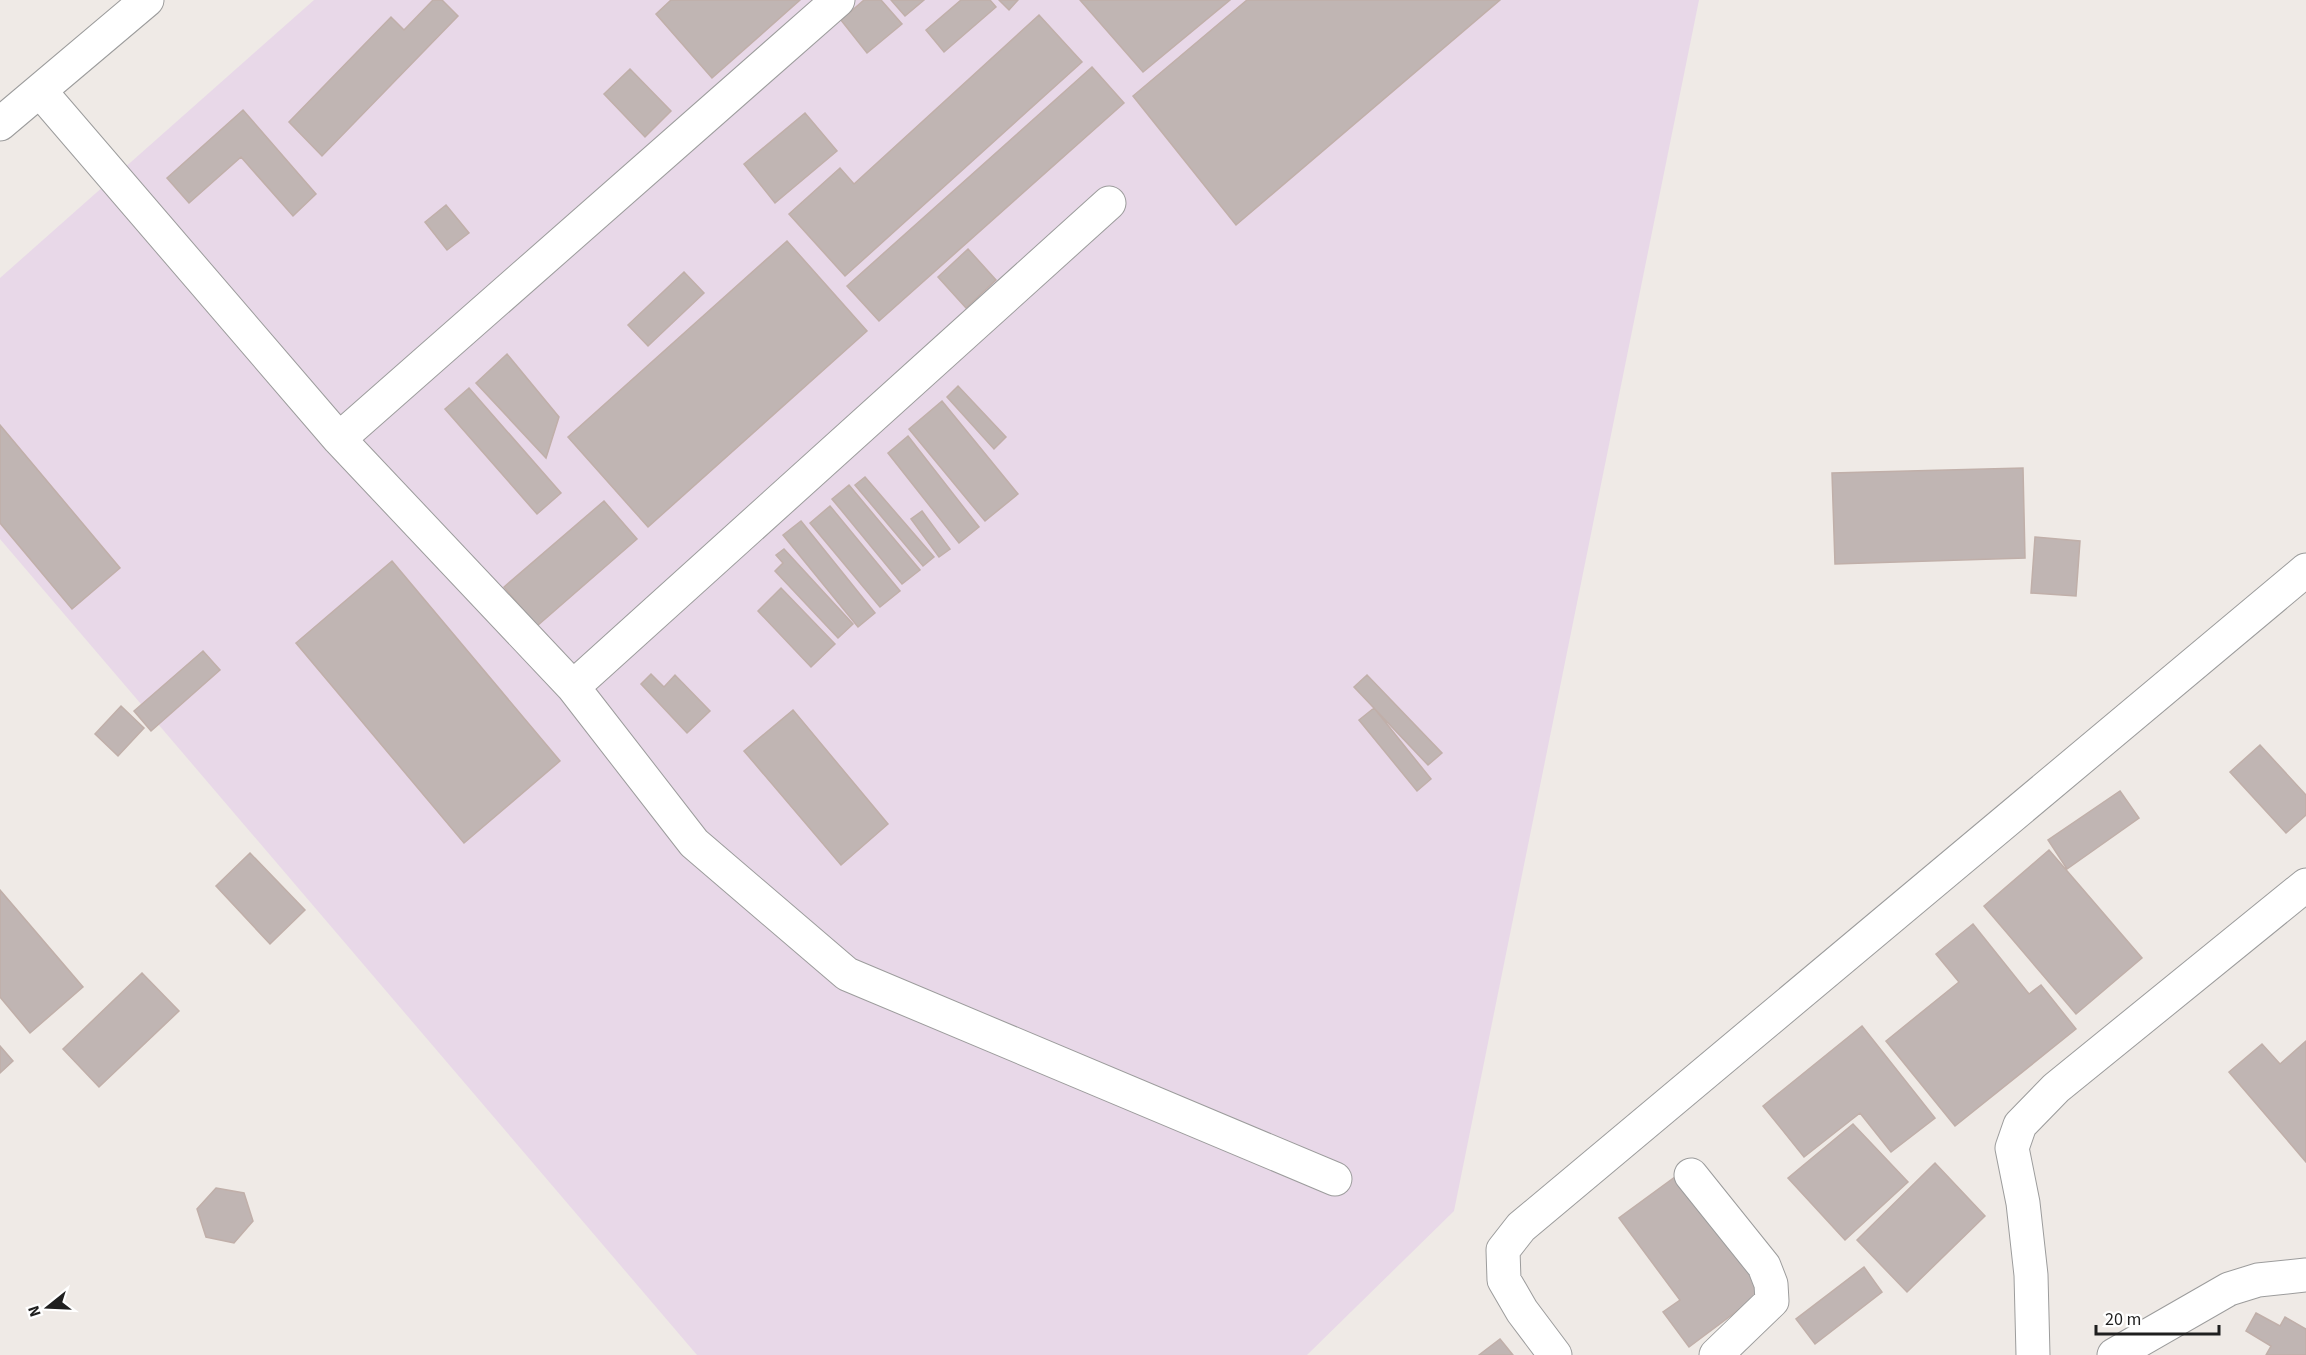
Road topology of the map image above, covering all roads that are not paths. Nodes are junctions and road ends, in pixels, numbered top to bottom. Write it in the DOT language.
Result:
graph roads {
  1 [pos="147,0"];
  2 [pos="838,0"];
  3 [pos="40,91"];
  4 [pos="0,124"];
  5 [pos="1109,203"];
  6 [pos="339,439"];
  7 [pos="2306,570"];
  8 [pos="573,687"];
  9 [pos="2306,885"];
  10 [pos="1691,1175"];
  11 [pos="1335,1179"];
  12 [pos="2306,1275"];
  13 [pos="1555,1355"];
  14 [pos="1716,1355"];
  15 [pos="2033,1355"];
  16 [pos="2114,1355"];
  1 -- 3 [label="street"];
  2 -- 6 [label="street"];
  3 -- 4 [label="street"];
  3 -- 6 [label="street"];
  5 -- 8 [label="street"];
  6 -- 8 [label="street"];
  7 -- 13 [label="street"];
  8 -- 11 [label="street"];
  9 -- 15 [label="street"];
  10 -- 14 [label="street"];
  12 -- 16 [label="street"];
}
